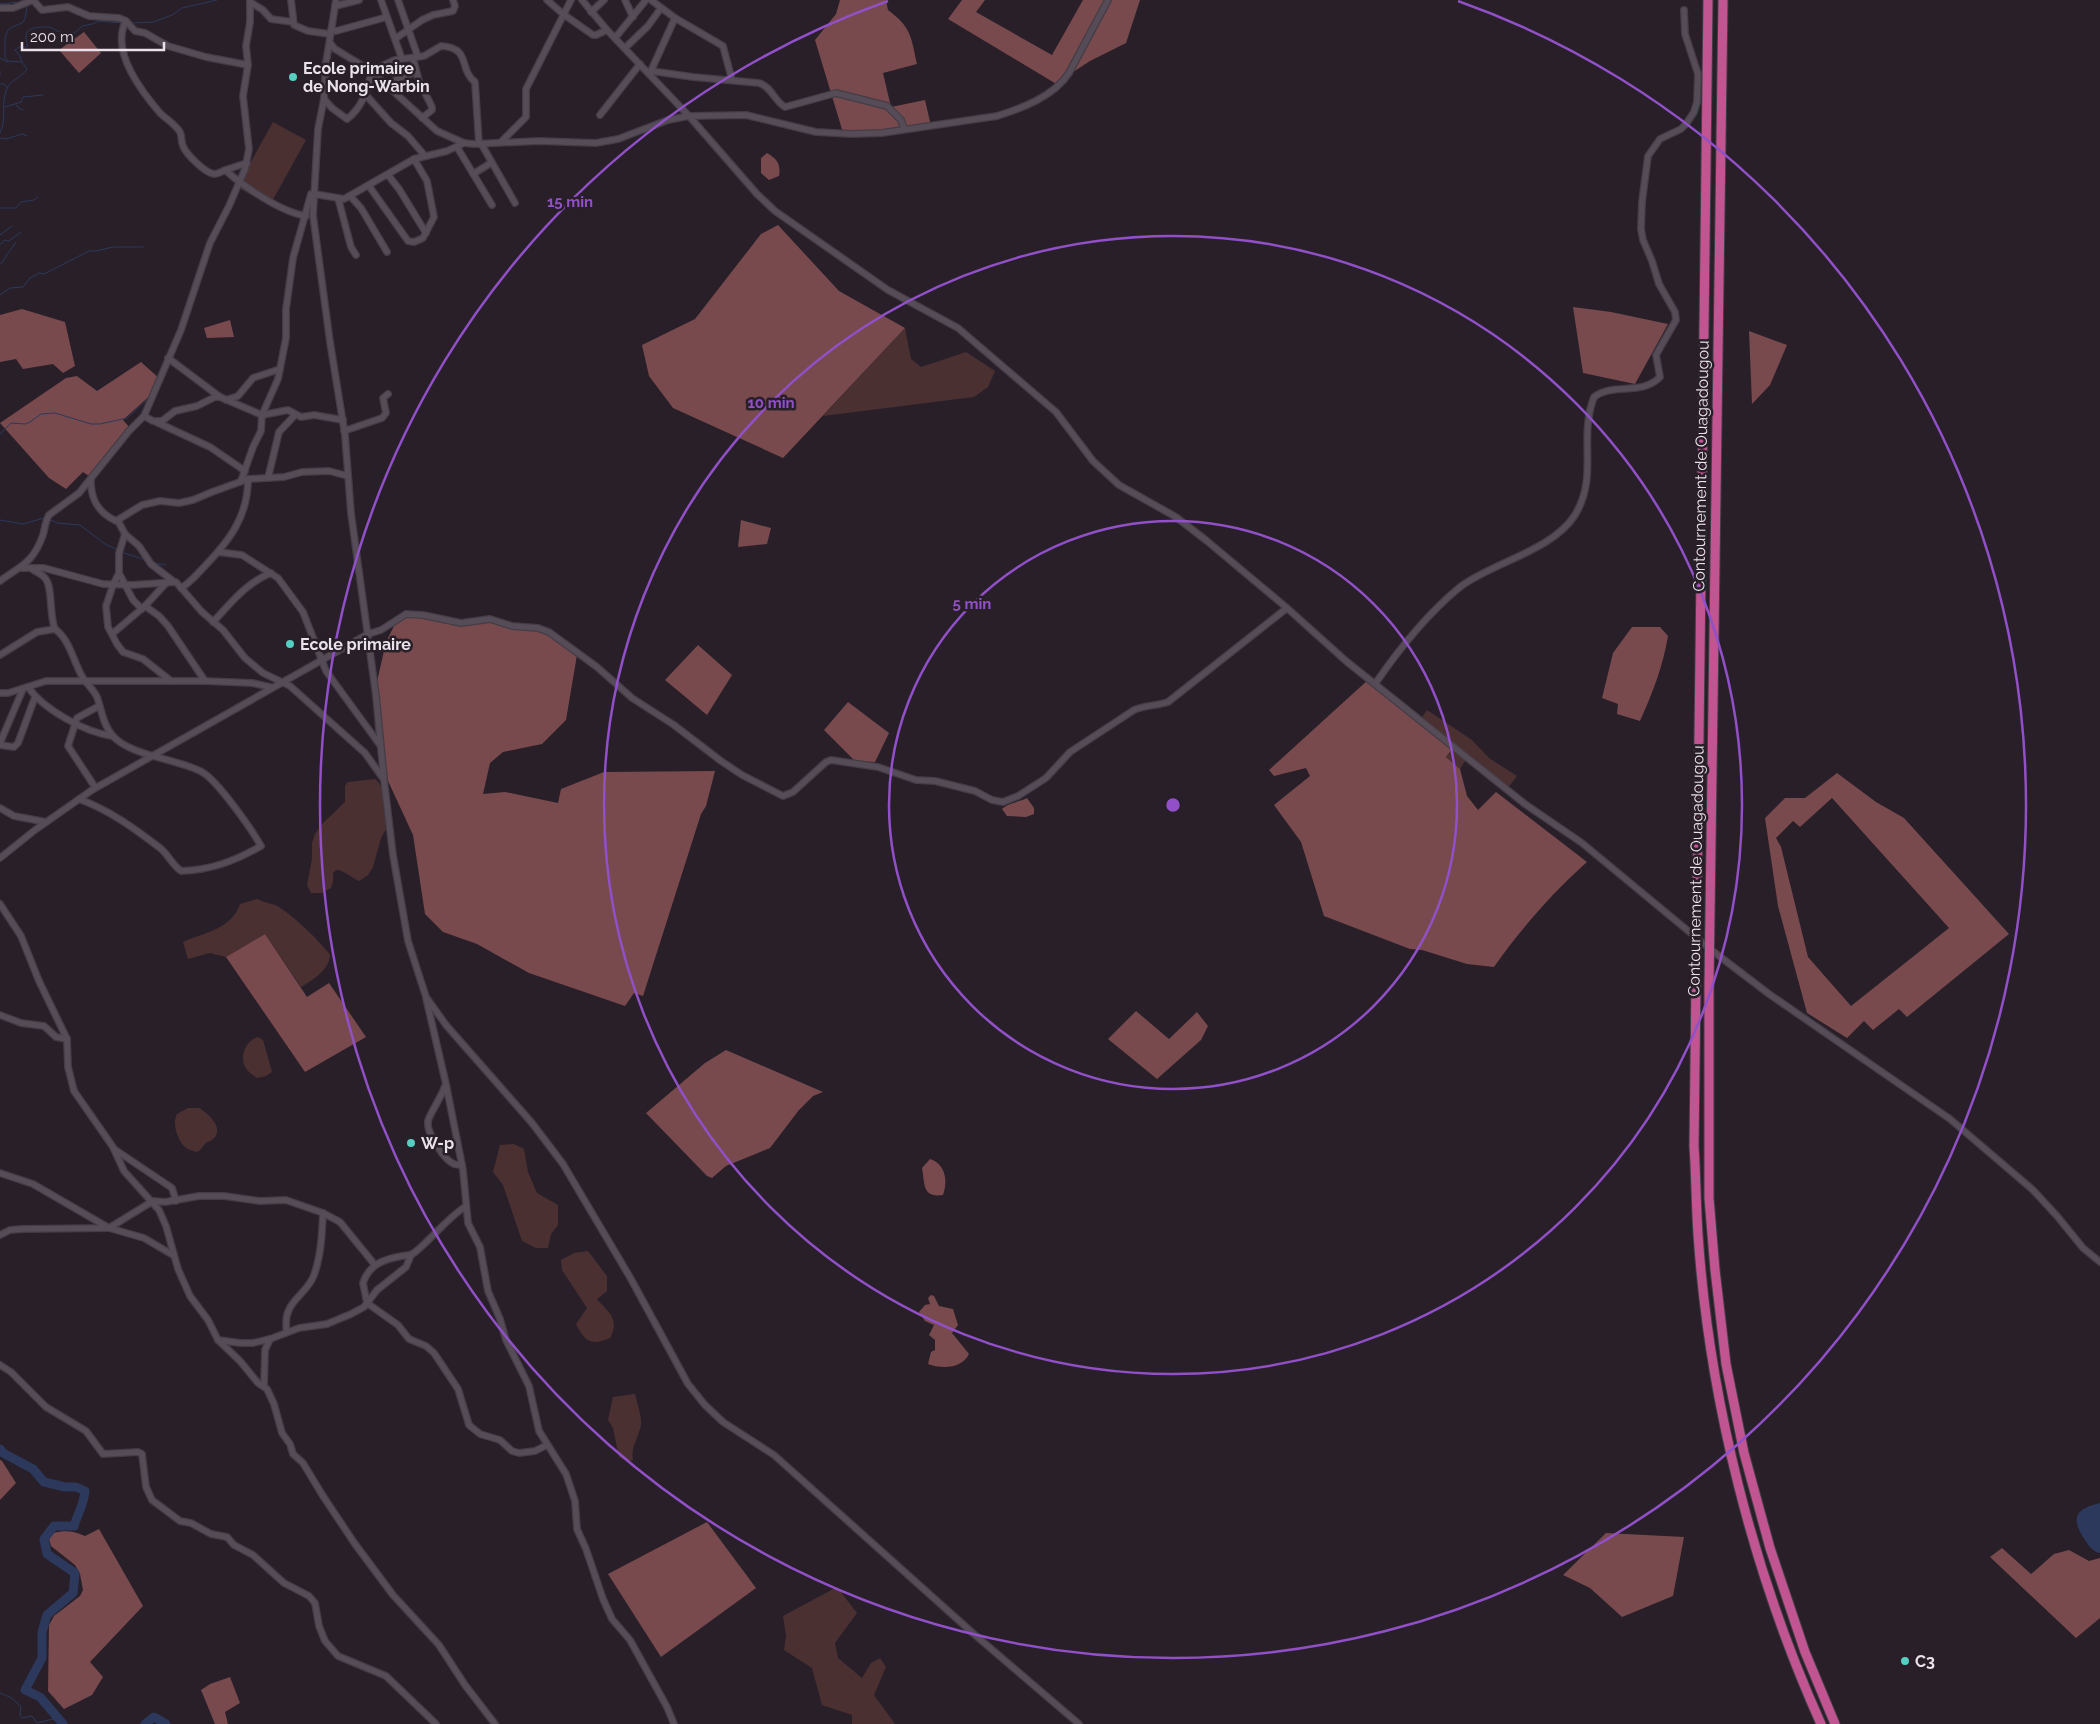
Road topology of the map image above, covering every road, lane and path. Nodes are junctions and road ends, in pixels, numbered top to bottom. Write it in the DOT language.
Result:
graph roads {
  1 [pos="33,0"];
  2 [pos="291,0"];
  3 [pos="359,0"];
  4 [pos="380,0"];
  5 [pos="398,0"];
  6 [pos="453,0"];
  7 [pos="547,0"];
  8 [pos="571,0"];
  9 [pos="582,0"];
  10 [pos="604,0"];
  11 [pos="625,0"];
  12 [pos="646,0"];
  13 [pos="651,0"];
  14 [pos="1108,0"];
  15 [pos="1708,0"];
  16 [pos="1723,0"];
  17 [pos="250,1"];
  18 [pos="336,3"];
  19 [pos="0,8"];
  20 [pos="661,8"];
  21 [pos="630,9"];
  22 [pos="637,10"];
  23 [pos="1684,10"];
  24 [pos="591,12"];
  25 [pos="564,14"];
  26 [pos="387,17"];
  27 [pos="633,17"];
  28 [pos="675,18"];
  29 [pos="126,21"];
  30 [pos="293,22"];
  31 [pos="410,29"];
  32 [pos="606,30"];
  33 [pos="330,32"];
  34 [pos="615,38"];
  35 [pos="395,39"];
  36 [pos="330,43"];
  37 [pos="625,48"];
  38 [pos="416,58"];
  39 [pos="402,59"];
  40 [pos="640,64"];
  41 [pos="248,65"];
  42 [pos="371,71"];
  43 [pos="416,72"];
  44 [pos="650,72"];
  45 [pos="732,80"];
  46 [pos="386,84"];
  47 [pos="365,94"];
  48 [pos="324,99"];
  49 [pos="600,115"];
  50 [pos="689,116"];
  51 [pos="422,118"];
  52 [pos="904,129"];
  53 [pos="501,142"];
  54 [pos="464,143"];
  55 [pos="480,145"];
  56 [pos="457,147"];
  57 [pos="425,156"];
  58 [pos="414,159"];
  59 [pos="247,163"];
  60 [pos="491,163"];
  61 [pos="225,170"];
  62 [pos="473,174"];
  63 [pos="388,175"];
  64 [pos="240,181"];
  65 [pos="314,185"];
  66 [pos="369,186"];
  67 [pos="314,194"];
  68 [pos="351,196"];
  69 [pos="338,198"];
  70 [pos="515,203"];
  71 [pos="492,205"];
  72 [pos="313,215"];
  73 [pos="304,216"];
  74 [pos="426,233"];
  75 [pos="387,252"];
  76 [pos="356,255"];
  77 [pos="168,358"];
  78 [pos="280,369"];
  79 [pos="388,394"];
  80 [pos="220,397"];
  81 [pos="226,400"];
  82 [pos="295,415"];
  83 [pos="144,416"];
  84 [pos="262,416"];
  85 [pos="343,420"];
  86 [pos="156,422"];
  87 [pos="344,431"];
  88 [pos="245,471"];
  89 [pos="348,476"];
  90 [pos="91,478"];
  91 [pos="268,478"];
  92 [pos="248,479"];
  93 [pos="241,481"];
  94 [pos="118,521"];
  95 [pos="125,534"];
  96 [pos="218,552"];
  97 [pos="22,568"];
  98 [pos="32,569"];
  99 [pos="119,573"];
  100 [pos="271,573"];
  101 [pos="0,581"];
  102 [pos="170,581"];
  103 [pos="113,585"];
  104 [pos="126,585"];
  105 [pos="182,588"];
  106 [pos="143,608"];
  107 [pos="1287,608"];
  108 [pos="213,622"];
  109 [pos="55,629"];
  110 [pos="112,634"];
  111 [pos="368,634"];
  112 [pos="0,655"];
  113 [pos="320,660"];
  114 [pos="171,681"];
  115 [pos="205,681"];
  116 [pos="86,682"];
  117 [pos="281,682"];
  118 [pos="1375,684"];
  119 [pos="26,688"];
  120 [pos="270,688"];
  121 [pos="0,693"];
  122 [pos="35,697"];
  123 [pos="99,706"];
  124 [pos="75,723"];
  125 [pos="112,736"];
  126 [pos="0,744"];
  127 [pos="380,745"];
  128 [pos="154,756"];
  129 [pos="384,780"];
  130 [pos="93,784"];
  131 [pos="79,799"];
  132 [pos="0,808"];
  133 [pos="46,822"];
  134 [pos="0,858"];
  135 [pos="0,904"];
  136 [pos="1697,938"];
  137 [pos="1710,949"];
  138 [pos="426,997"];
  139 [pos="0,1015"];
  140 [pos="67,1039"];
  141 [pos="446,1084"];
  142 [pos="113,1147"];
  143 [pos="462,1165"];
  144 [pos="0,1173"];
  145 [pos="153,1201"];
  146 [pos="176,1201"];
  147 [pos="466,1206"];
  148 [pos="323,1213"];
  149 [pos="109,1228"];
  150 [pos="0,1235"];
  151 [pos="173,1255"];
  152 [pos="411,1255"];
  153 [pos="2100,1262"];
  154 [pos="376,1265"];
  155 [pos="367,1303"];
  156 [pos="287,1332"];
  157 [pos="270,1339"];
  158 [pos="218,1340"];
  159 [pos="0,1365"];
  160 [pos="264,1386"];
  161 [pos="547,1445"];
  162 [pos="436,1724"];
  163 [pos="495,1724"];
  164 [pos="674,1724"];
  165 [pos="1080,1724"];
  166 [pos="1821,1724"];
  167 [pos="1835,1724"];
  1 -- 19 [label="street"];
  1 -- 29 [label="street"];
  2 -- 30 [label="street"];
  3 -- 18 [label="street"];
  4 -- 26 [label="street"];
  5 -- 31 [label="street"];
  6 -- 31 [label="street"];
  7 -- 25 [label="street"];
  8 -- 25 [label="street"];
  9 -- 24 [label="street"];
  10 -- 24 [label="street"];
  11 -- 21 [label="street"];
  12 -- 22 [label="street"];
  13 -- 20 [label="street"];
  14 -- 52 [label="street"];
  15 -- 136 [label="highway, Contournement de Ouagadougou"];
  16 -- 137 [label="highway, Contournement de Ouagadougou"];
  17 -- 30 [label="street"];
  17 -- 41 [label="street"];
  18 -- 33 [label="street"];
  20 -- 28 [label="street"];
  20 -- 37 [label="street"];
  21 -- 22 [label="street"];
  21 -- 27 [label="street"];
  22 -- 27 [label="street"];
  23 -- 118 [label="street"];
  24 -- 32 [label="street"];
  25 -- 32 [label="street"];
  25 -- 53 [label="street"];
  26 -- 33 [label="street"];
  26 -- 35 [label="street"];
  27 -- 34 [label="street"];
  28 -- 44 [label="street"];
  28 -- 45 [label="street"];
  29 -- 41 [label="street"];
  29 -- 61 [label="street"];
  30 -- 33 [label="street"];
  31 -- 35 [label="street"];
  31 -- 38 [label="street"];
  32 -- 34 [label="street"];
  33 -- 36 [label="street"];
  34 -- 37 [label="street"];
  35 -- 39 [label="street"];
  36 -- 42 [label="street"];
  36 -- 48 [label="street"];
  37 -- 40 [label="street"];
  38 -- 39 [label="street"];
  38 -- 43 [label="street"];
  38 -- 55 [label="street"];
  39 -- 42 [label="street"];
  40 -- 44 [label="street"];
  40 -- 49 [label="street"];
  41 -- 59 [label="street"];
  42 -- 46 [label="street"];
  42 -- 47 [label="street"];
  43 -- 46 [label="street"];
  43 -- 51 [label="street"];
  44 -- 45 [label="street"];
  44 -- 50 [label="street"];
  45 -- 52 [label="street"];
  46 -- 51 [label="street"];
  47 -- 48 [label="street"];
  47 -- 57 [label="street"];
  48 -- 65 [label="street"];
  50 -- 52 [label="street"];
  50 -- 53 [label="street"];
  50 -- 107 [label="street"];
  51 -- 54 [label="street"];
  53 -- 55 [label="street"];
  54 -- 55 [label="street"];
  54 -- 56 [label="street"];
  55 -- 60 [label="street"];
  56 -- 57 [label="street"];
  56 -- 62 [label="street"];
  57 -- 58 [label="street"];
  58 -- 63 [label="street"];
  58 -- 74 [label="street"];
  59 -- 61 [label="street"];
  59 -- 64 [label="street"];
  60 -- 62 [label="street"];
  60 -- 70 [label="street"];
  61 -- 64 [label="street"];
  62 -- 71 [label="street"];
  63 -- 66 [label="street"];
  63 -- 74 [label="street"];
  64 -- 73 [label="street"];
  64 -- 77 [label="street"];
  65 -- 67 [label="street"];
  65 -- 73 [label="street"];
  66 -- 68 [label="street"];
  66 -- 74 [label="street"];
  67 -- 69 [label="street"];
  67 -- 72 [label="street"];
  68 -- 69 [label="street"];
  68 -- 75 [label="street"];
  69 -- 76 [label="street"];
  72 -- 73 [label="street"];
  72 -- 85 [label="street"];
  73 -- 78 [label="street"];
  77 -- 80 [label="street"];
  77 -- 83 [label="street"];
  78 -- 81 [label="street"];
  78 -- 84 [label="street"];
  79 -- 87 [label="street"];
  80 -- 81 [label="street"];
  80 -- 86 [label="street"];
  81 -- 84 [label="street"];
  82 -- 84 [label="street"];
  82 -- 85 [label="street"];
  82 -- 91 [label="street"];
  83 -- 86 [label="street"];
  83 -- 90 [label="street"];
  84 -- 88 [label="street"];
  85 -- 87 [label="street"];
  86 -- 88 [label="street"];
  87 -- 89 [label="street"];
  88 -- 93 [label="street"];
  89 -- 91 [label="street"];
  89 -- 111 [label="street"];
  90 -- 94 [label="street"];
  90 -- 97 [label="street"];
  91 -- 92 [label="street"];
  92 -- 93 [label="street"];
  92 -- 96 [label="street"];
  93 -- 94 [label="street"];
  94 -- 95 [label="street"];
  95 -- 99 [label="street"];
  95 -- 102 [label="street"];
  96 -- 100 [label="street"];
  96 -- 105 [label="street"];
  97 -- 98 [label="street"];
  97 -- 101 [label="street"];
  98 -- 103 [label="street"];
  98 -- 109 [label="street"];
  99 -- 103 [label="street"];
  99 -- 104 [label="street"];
  100 -- 108 [label="street"];
  100 -- 113 [label="street"];
  102 -- 104 [label="street"];
  102 -- 105 [label="street"];
  102 -- 106 [label="street"];
  103 -- 104 [label="street"];
  103 -- 110 [label="street"];
  104 -- 106 [label="street"];
  105 -- 108 [label="street"];
  106 -- 110 [label="street"];
  106 -- 115 [label="street"];
  107 -- 111 [label="street"];
  107 -- 118 [label="street"];
  108 -- 117 [label="street"];
  109 -- 112 [label="street"];
  109 -- 116 [label="street"];
  110 -- 114 [label="street"];
  111 -- 113 [label="street"];
  111 -- 127 [label="street"];
  113 -- 117 [label="street"];
  113 -- 127 [label="street"];
  114 -- 115 [label="street"];
  114 -- 116 [label="street"];
  115 -- 120 [label="street"];
  116 -- 119 [label="street"];
  116 -- 123 [label="street"];
  117 -- 120 [label="street"];
  117 -- 129 [label="street"];
  118 -- 136 [label="street"];
  119 -- 121 [label="street"];
  119 -- 122 [label="street"];
  119 -- 126 [label="street"];
  120 -- 128 [label="street"];
  122 -- 124 [label="street"];
  122 -- 126 [label="street"];
  123 -- 124 [label="street"];
  123 -- 125 [label="street"];
  124 -- 125 [label="street"];
  124 -- 130 [label="street"];
  125 -- 128 [label="street"];
  127 -- 129 [label="street"];
  128 -- 131 [label="street"];
  128 -- 131 [label="street"];
  129 -- 138 [label="street"];
  131 -- 133 [label="street"];
  132 -- 133 [label="street"];
  133 -- 134 [label="street"];
  135 -- 140 [label="street"];
  136 -- 137 [label="street"];
  136 -- 166 [label="highway, Contournement de Ouagadougou"];
  137 -- 153 [label="street"];
  137 -- 167 [label="highway, Contournement de Ouagadougou"];
  138 -- 141 [label="street"];
  138 -- 165 [label="street"];
  139 -- 140 [label="street"];
  140 -- 142 [label="street"];
  141 -- 143 [label="street"];
  141 -- 143 [label="street"];
  142 -- 145 [label="street"];
  142 -- 146 [label="street"];
  143 -- 147 [label="street"];
  144 -- 149 [label="street"];
  145 -- 146 [label="street"];
  145 -- 149 [label="street"];
  145 -- 151 [label="street"];
  146 -- 148 [label="street"];
  147 -- 152 [label="street"];
  147 -- 161 [label="street"];
  148 -- 154 [label="street"];
  148 -- 156 [label="street"];
  149 -- 150 [label="street"];
  149 -- 151 [label="street"];
  151 -- 158 [label="street"];
  152 -- 154 [label="street"];
  152 -- 155 [label="street"];
  154 -- 155 [label="street"];
  155 -- 156 [label="street"];
  155 -- 161 [label="street"];
  156 -- 157 [label="street"];
  157 -- 158 [label="street"];
  157 -- 160 [label="street"];
  158 -- 160 [label="street"];
  159 -- 162 [label="street"];
  160 -- 163 [label="street"];
  161 -- 164 [label="street"];
}
